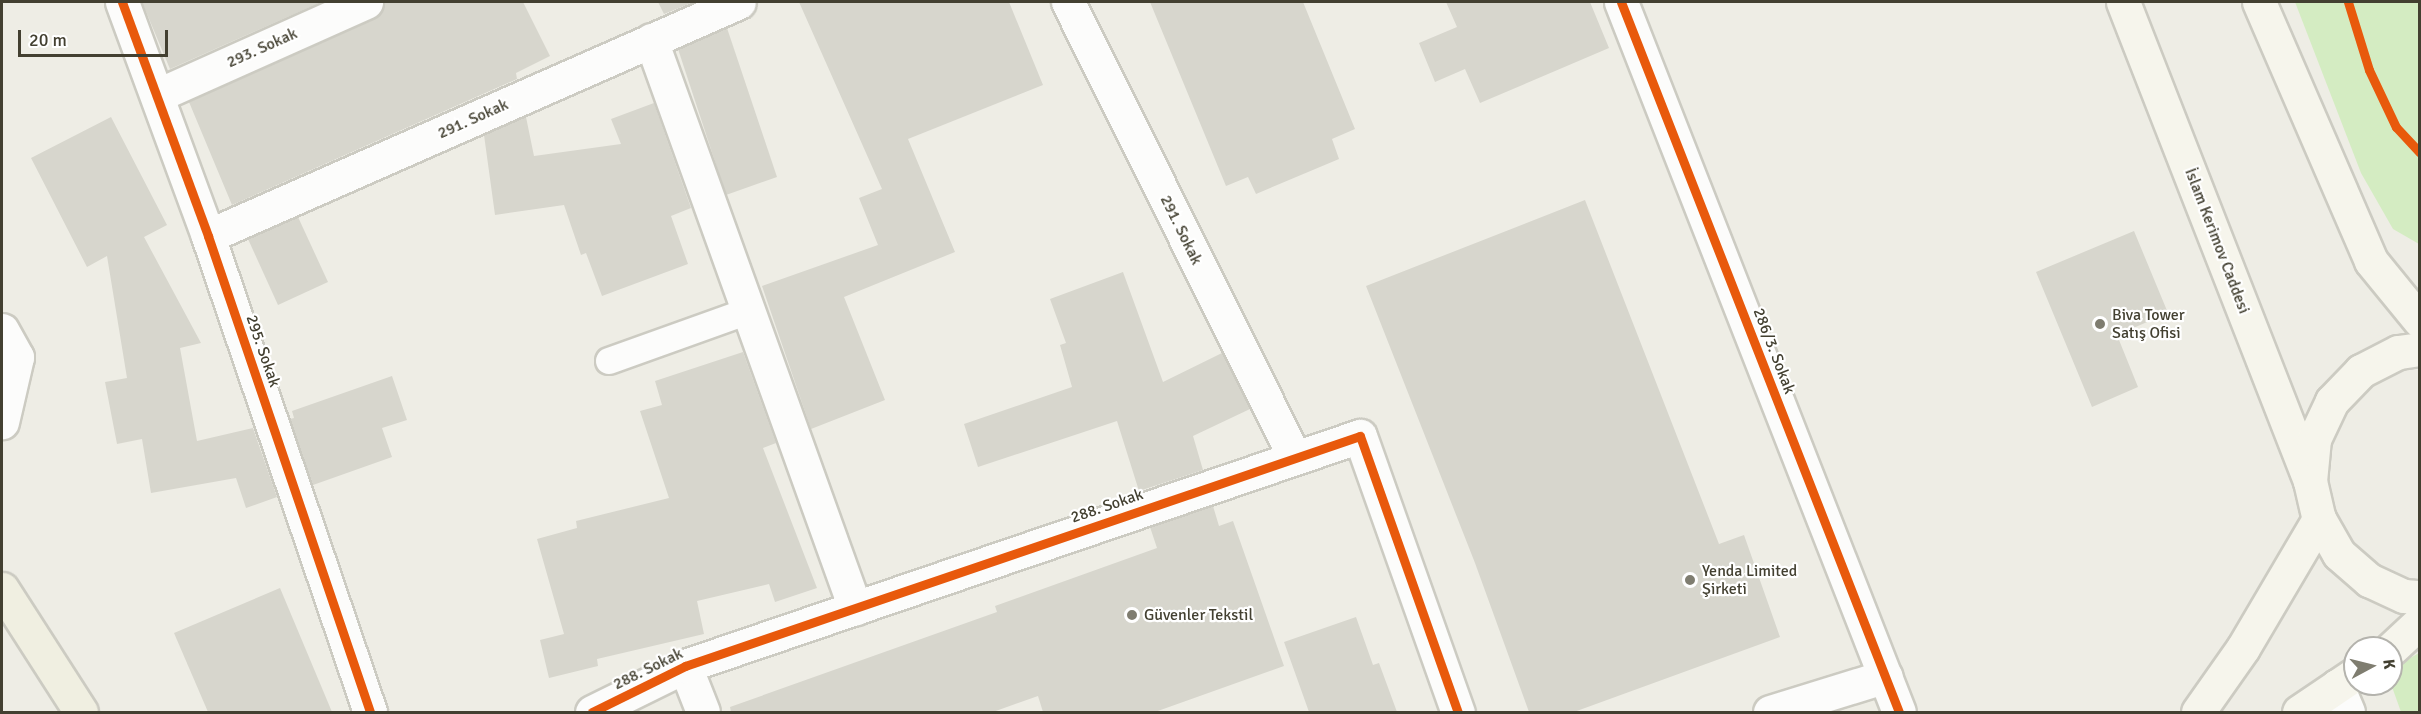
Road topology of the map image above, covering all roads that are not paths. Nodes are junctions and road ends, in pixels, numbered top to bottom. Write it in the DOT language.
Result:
graph roads {
  1 [pos="122,2"];
  2 [pos="366,2"];
  3 [pos="739,2"];
  4 [pos="1068,2"];
  5 [pos="1621,2"];
  6 [pos="2123,2"];
  7 [pos="2259,2"];
  8 [pos="651,40"];
  9 [pos="158,95"];
  10 [pos="207,236"];
  11 [pos="749,311"];
  12 [pos="2420,321"];
  13 [pos="2,330"];
  14 [pos="2420,349"];
  15 [pos="609,361"];
  16 [pos="2,422"];
  17 [pos="1295,458"];
  18 [pos="2310,481"];
  19 [pos="2319,519"];
  20 [pos="2,589"];
  21 [pos="2420,597"];
  22 [pos="855,608"];
  23 [pos="2420,622"];
  24 [pos="2403,638"];
  25 [pos="685,666"];
  26 [pos="1886,676"];
  27 [pos="2343,693"];
  28 [pos="81,712"];
  29 [pos="370,712"];
  30 [pos="592,712"];
  31 [pos="703,712"];
  32 [pos="1458,712"];
  33 [pos="1770,712"];
  34 [pos="1899,712"];
  35 [pos="2198,712"];
  36 [pos="2299,712"];
  1 -- 9 [label="street, 295. Sokak"];
  2 -- 9 [label="street, 293. Sokak"];
  3 -- 8 [label="street, 291. Sokak"];
  4 -- 17 [label="street, 291. Sokak"];
  5 -- 26 [label="street, 286/3. Sokak"];
  6 -- 18 [label="main road, İslam Kerimov Caddesi"];
  7 -- 12 [label="main road"];
  8 -- 10 [label="street, 291. Sokak"];
  8 -- 11 [label="street"];
  9 -- 10 [label="street, 295. Sokak"];
  10 -- 29 [label="street, 295. Sokak"];
  11 -- 15 [label="lane"];
  11 -- 22 [label="street"];
  13 -- 16 [label="street"];
  14 -- 18 [label="main road"];
  17 -- 22 [label="street, 288. Sokak"];
  17 -- 32 [label="street, 288. Sokak"];
  18 -- 19 [label="main road"];
  19 -- 21 [label="main road"];
  19 -- 35 [label="main road"];
  20 -- 28 [label="main road"];
  22 -- 25 [label="street, 288. Sokak"];
  23 -- 24 [label="main road"];
  25 -- 30 [label="street, 288. Sokak"];
  25 -- 31 [label="street"];
  26 -- 33 [label="street"];
  26 -- 34 [label="street, 286/3. Sokak"];
  27 -- 36 [label="main road"];
}
